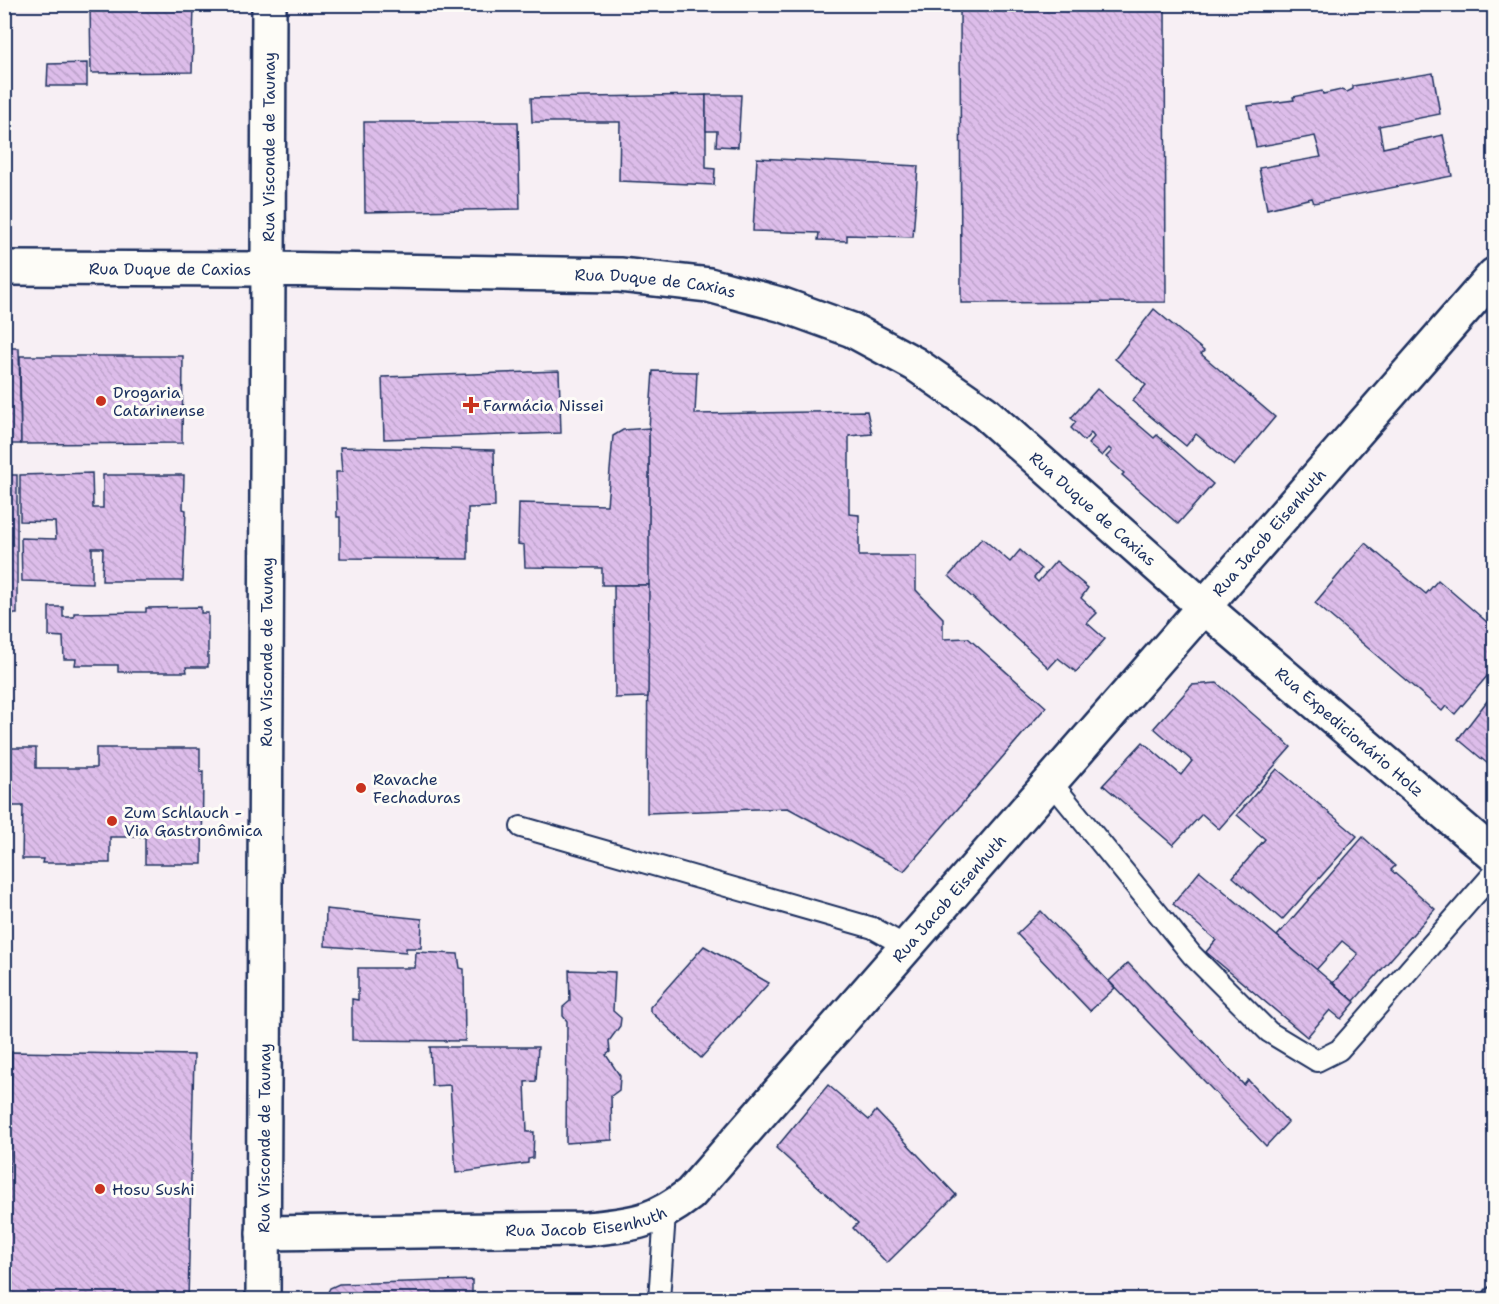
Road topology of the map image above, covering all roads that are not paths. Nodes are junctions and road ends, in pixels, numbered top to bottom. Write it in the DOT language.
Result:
graph roads {
  1 [pos="269,4"];
  2 [pos="4,268"];
  3 [pos="268,269"];
  4 [pos="1494,274"];
  5 [pos="1204,607"];
  6 [pos="1051,782"];
  7 [pos="521,827"];
  8 [pos="1494,855"];
  9 [pos="1494,873"];
  10 [pos="907,947"];
  11 [pos="665,1214"];
  12 [pos="263,1233"];
  13 [pos="263,1299"];
  14 [pos="659,1299"];
  1 -- 3 [label="main road, Rua Visconde de Taunay"];
  2 -- 3 [label="main road, Rua Duque de Caxias"];
  3 -- 5 [label="main road, Rua Duque de Caxias"];
  3 -- 12 [label="main road, Rua Visconde de Taunay"];
  4 -- 5 [label="main road, Rua Jacob Eisenhuth"];
  5 -- 6 [label="main road, Rua Jacob Eisenhuth"];
  5 -- 8 [label="main road, Rua Expedicionário Holz"];
  6 -- 9 [label="lane"];
  6 -- 10 [label="main road, Rua Jacob Eisenhuth"];
  7 -- 10 [label="lane"];
  10 -- 11 [label="main road, Rua Jacob Eisenhuth"];
  11 -- 12 [label="main road, Rua Jacob Eisenhuth"];
  11 -- 14 [label="lane"];
  12 -- 13 [label="main road, Rua Visconde de Taunay"];
}
